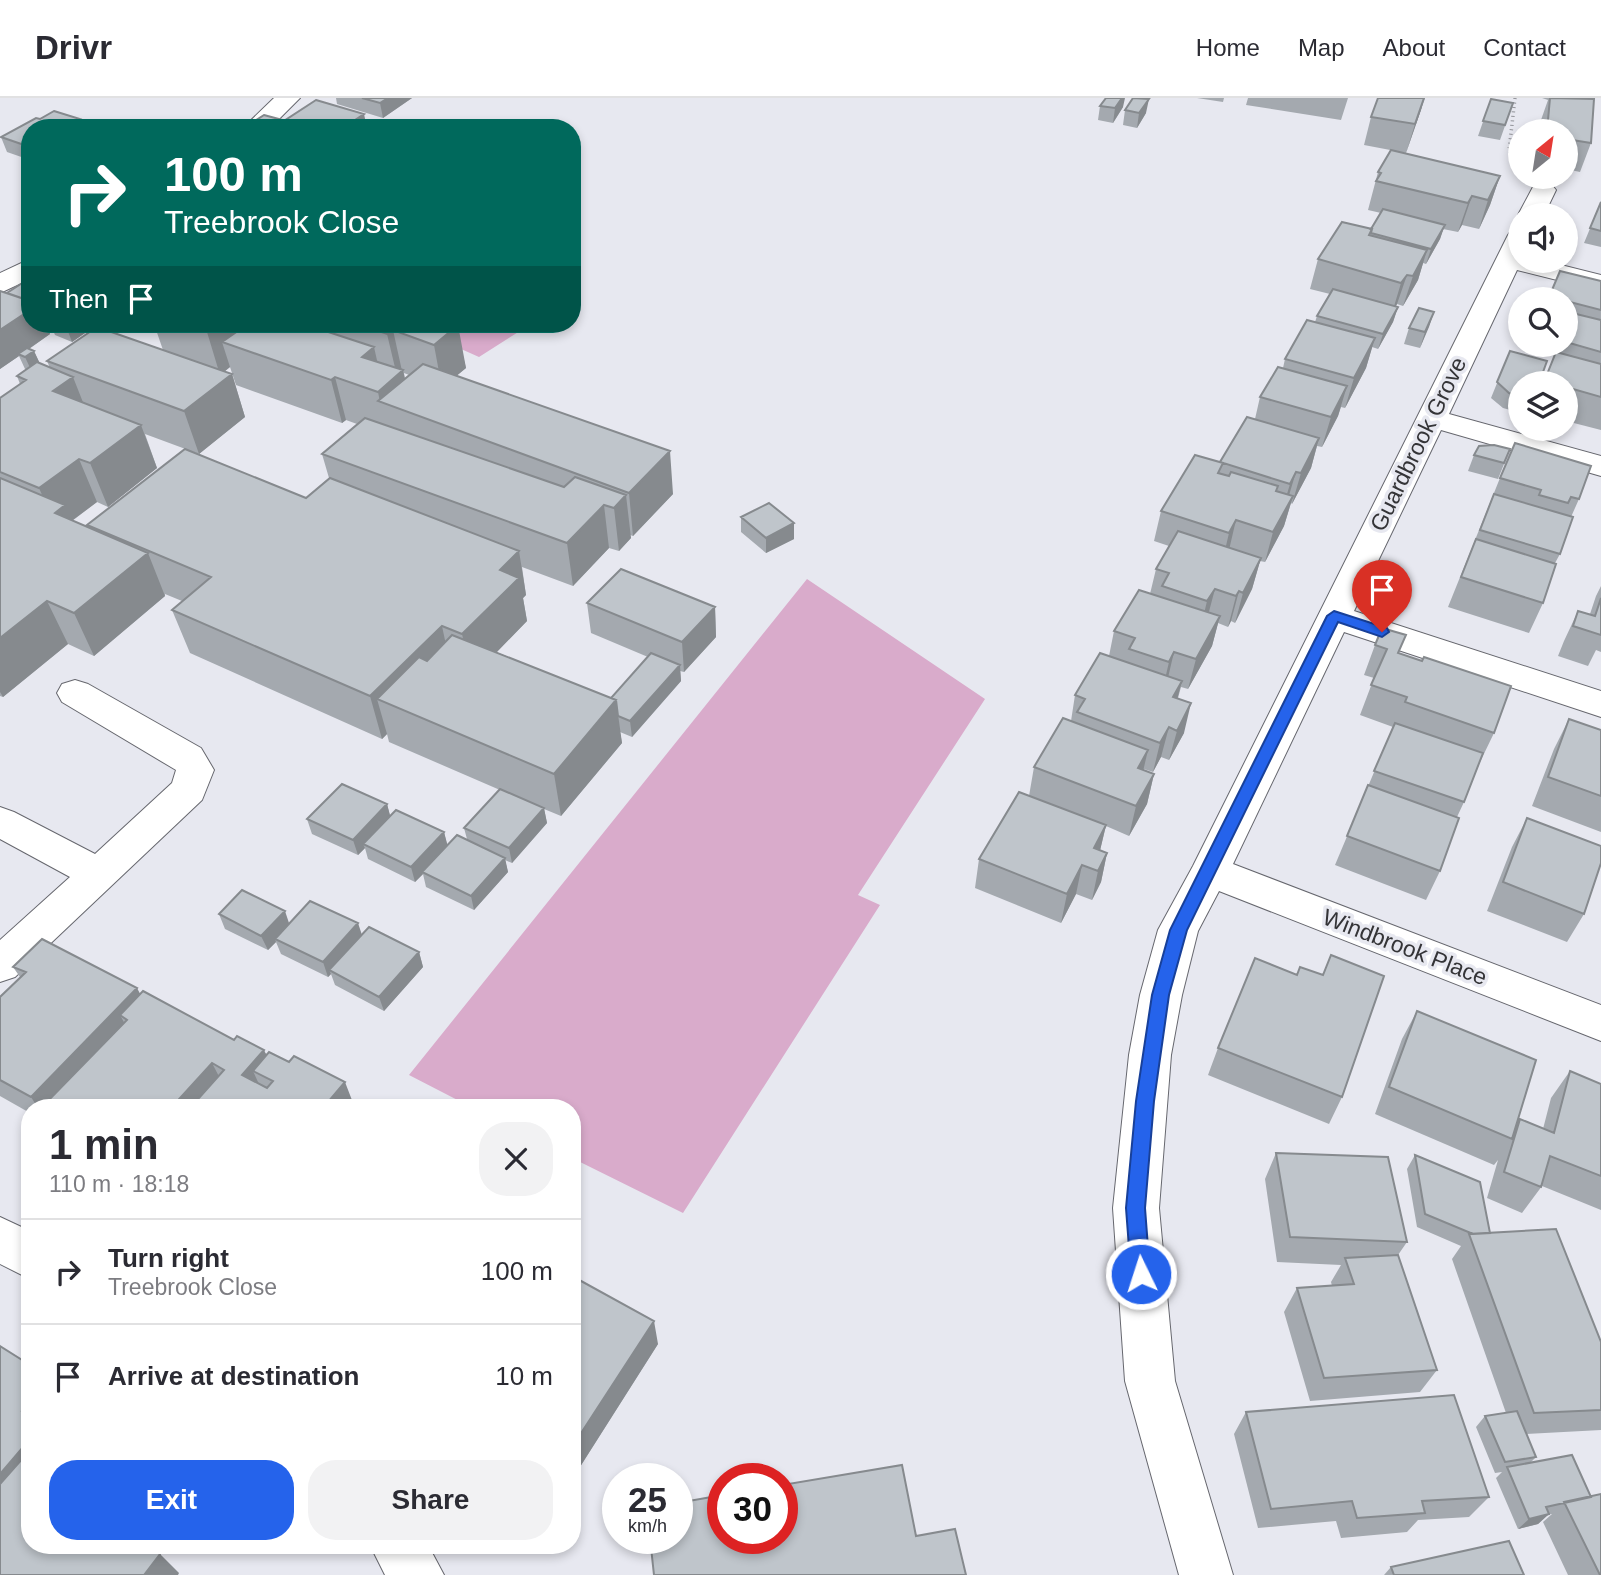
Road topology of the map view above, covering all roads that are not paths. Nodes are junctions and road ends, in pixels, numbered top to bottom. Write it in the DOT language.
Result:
graph roads {
  1 [pos="288,98"];
  2 [pos="265,119"];
  3 [pos="1544,190"];
  4 [pos="1537,203"];
  5 [pos="1508,262"];
  6 [pos="21,272"];
  7 [pos="1576,273"];
  8 [pos="1601,283"];
  9 [pos="0,285"];
  10 [pos="1432,418"];
  11 [pos="1601,466"];
  12 [pos="1334,616"];
  13 [pos="75,693"];
  14 [pos="1601,704"];
  15 [pos="0,822"];
  16 [pos="1210,871"];
  17 [pos="97,873"];
  18 [pos="0,965"];
  19 [pos="1601,1023"];
  20 [pos="0,1238"];
  21 [pos="21,1251"];
  22 [pos="402,1554"];
  23 [pos="417,1575"];
  24 [pos="1206,1575"];
  1 -- 2 [label="street"];
  3 -- 4 [label="street"];
  5 -- 10 [label="street, Guardbrook Grove"];
  6 -- 9 [label="street"];
  7 -- 8 [label="street"];
  10 -- 11 [label="street"];
  10 -- 12 [label="street, Guardbrook Grove"];
  12 -- 14 [label="street"];
  12 -- 16 [label="street, Guardbrook Grove"];
  13 -- 17 [label="street"];
  15 -- 17 [label="street"];
  16 -- 19 [label="street, Windbrook Place"];
  16 -- 24 [label="street, Guardbrook Grove"];
  17 -- 18 [label="street"];
  20 -- 21 [label="street"];
  22 -- 23 [label="street"];
}
